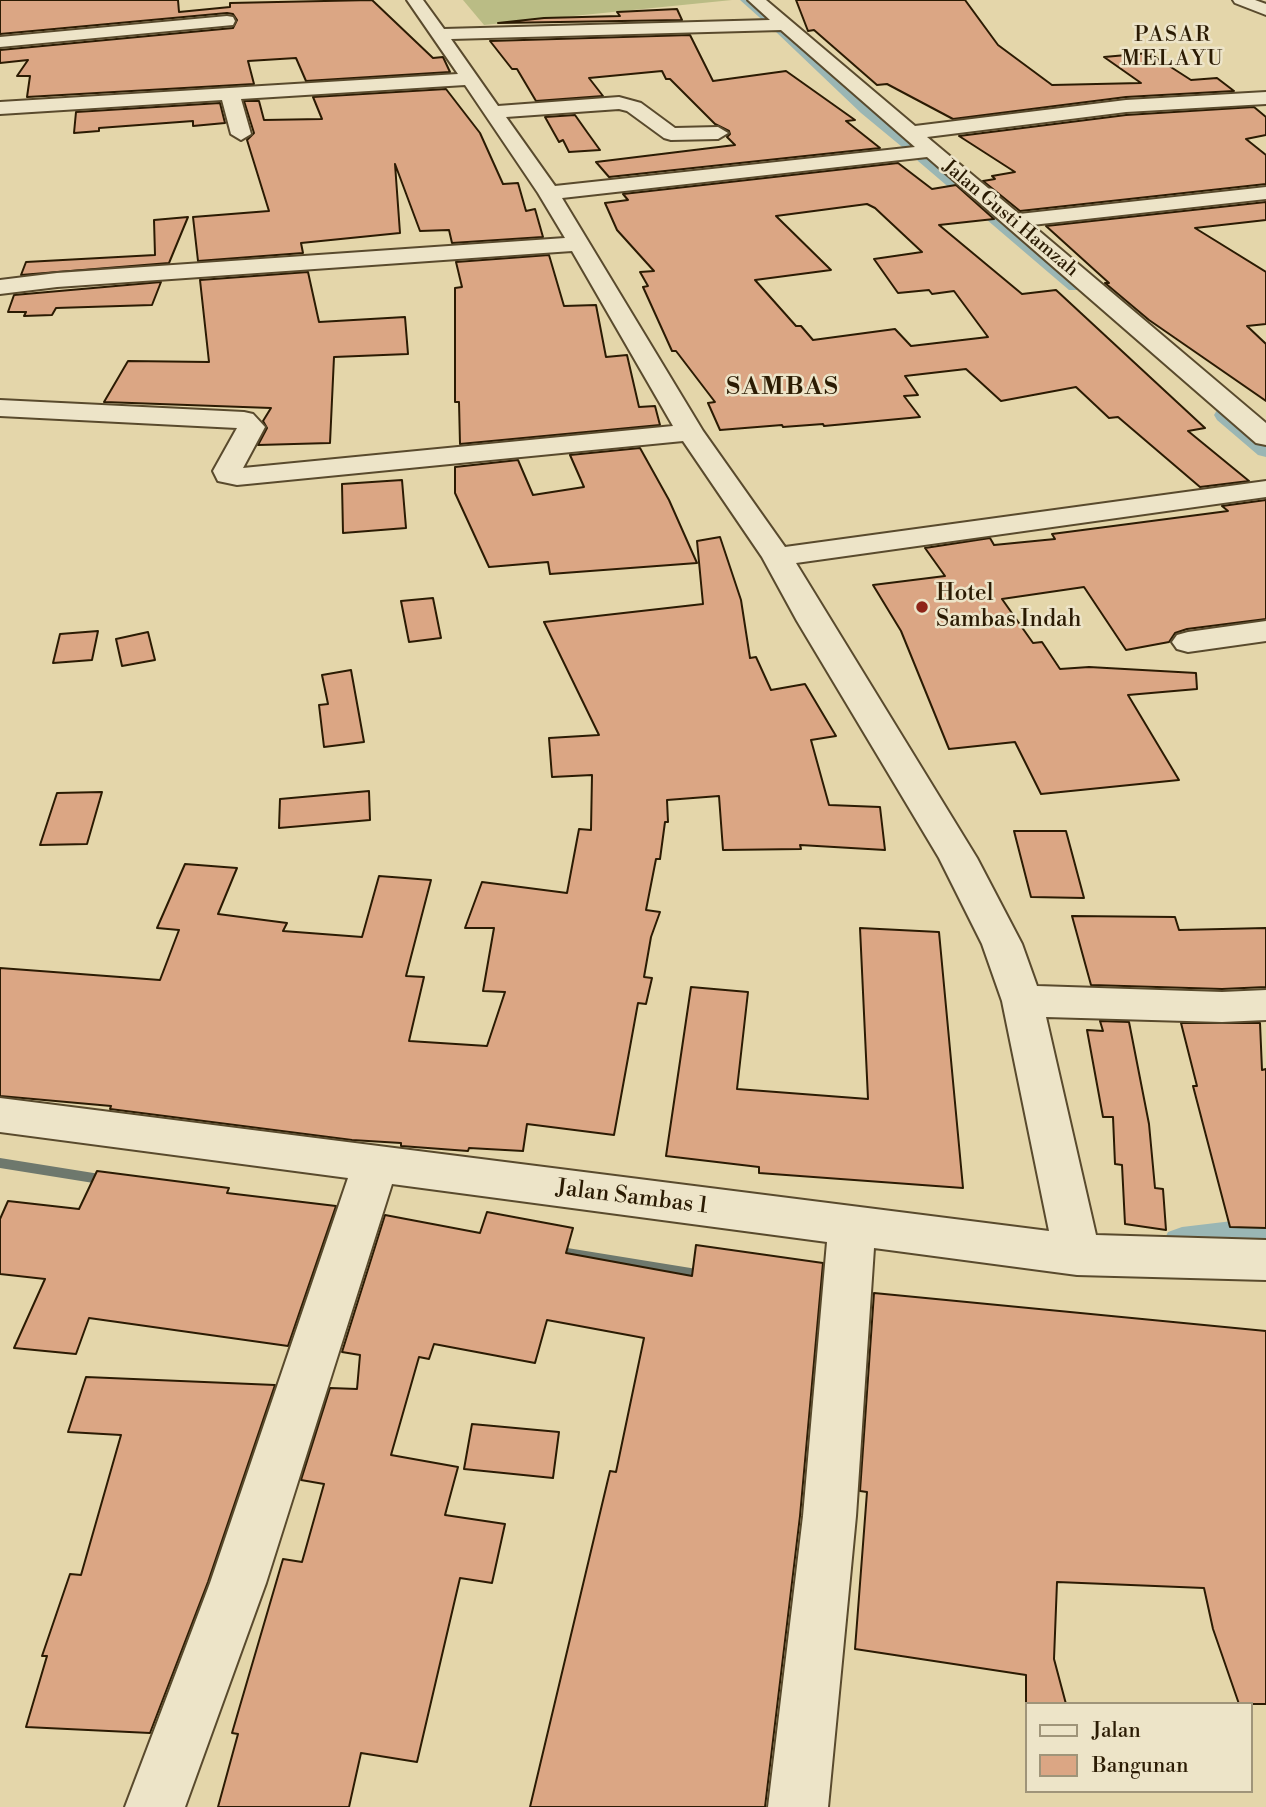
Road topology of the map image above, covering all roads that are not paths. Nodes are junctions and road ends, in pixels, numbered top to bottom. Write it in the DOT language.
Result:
graph roads {
  1 [pos="415,0"];
  2 [pos="756,0"];
  3 [pos="1241,0"];
  4 [pos="1266,10"];
  5 [pos="227,21"];
  6 [pos="784,25"];
  7 [pos="440,34"];
  8 [pos="0,42"];
  9 [pos="454,54"];
  10 [pos="428,55"];
  11 [pos="472,79"];
  12 [pos="230,94"];
  13 [pos="1266,98"];
  14 [pos="0,108"];
  15 [pos="493,112"];
  16 [pos="718,133"];
  17 [pos="910,133"];
  18 [pos="241,134"];
  19 [pos="929,151"];
  20 [pos="549,193"];
  21 [pos="1266,193"];
  22 [pos="1014,221"];
  23 [pos="577,244"];
  24 [pos="0,287"];
  25 [pos="0,408"];
  26 [pos="690,432"];
  27 [pos="1266,437"];
  28 [pos="1266,489"];
  29 [pos="777,556"];
  30 [pos="1266,631"];
  31 [pos="1188,642"];
  32 [pos="1022,1000"];
  33 [pos="1266,1005"];
  34 [pos="0,1115"];
  35 [pos="376,1166"];
  36 [pos="852,1225"];
  37 [pos="1077,1255"];
  38 [pos="1266,1260"];
  39 [pos="155,1807"];
  40 [pos="798,1807"];
  1 -- 7 [label="street"];
  2 -- 6 [label="street, Jalan Gusti Hamzah"];
  3 -- 4 [label="street"];
  5 -- 8 [label="street"];
  6 -- 7 [label="street"];
  6 -- 17 [label="street, Jalan Gusti Hamzah"];
  7 -- 9 [label="street"];
  9 -- 10 [label="street"];
  9 -- 11 [label="street"];
  11 -- 12 [label="street"];
  11 -- 15 [label="street"];
  12 -- 14 [label="street"];
  12 -- 18 [label="street"];
  13 -- 17 [label="street"];
  15 -- 16 [label="street"];
  15 -- 20 [label="street"];
  17 -- 19 [label="street, Jalan Gusti Hamzah"];
  19 -- 20 [label="street"];
  19 -- 22 [label="street, Jalan Gusti Hamzah"];
  20 -- 23 [label="street"];
  21 -- 22 [label="street"];
  22 -- 27 [label="street, Jalan Gusti Hamzah"];
  23 -- 24 [label="street"];
  23 -- 26 [label="street"];
  25 -- 26 [label="street"];
  26 -- 29 [label="street"];
  28 -- 29 [label="street"];
  29 -- 32 [label="street"];
  30 -- 31 [label="street"];
  32 -- 33 [label="street"];
  32 -- 37 [label="street"];
  34 -- 35 [label="street, Jalan Sambas 1"];
  35 -- 36 [label="street, Jalan Sambas 1"];
  35 -- 39 [label="street"];
  36 -- 37 [label="street, Jalan Sambas 1"];
  36 -- 40 [label="street"];
  37 -- 38 [label="street, Jalan Sambas 1"];
}
